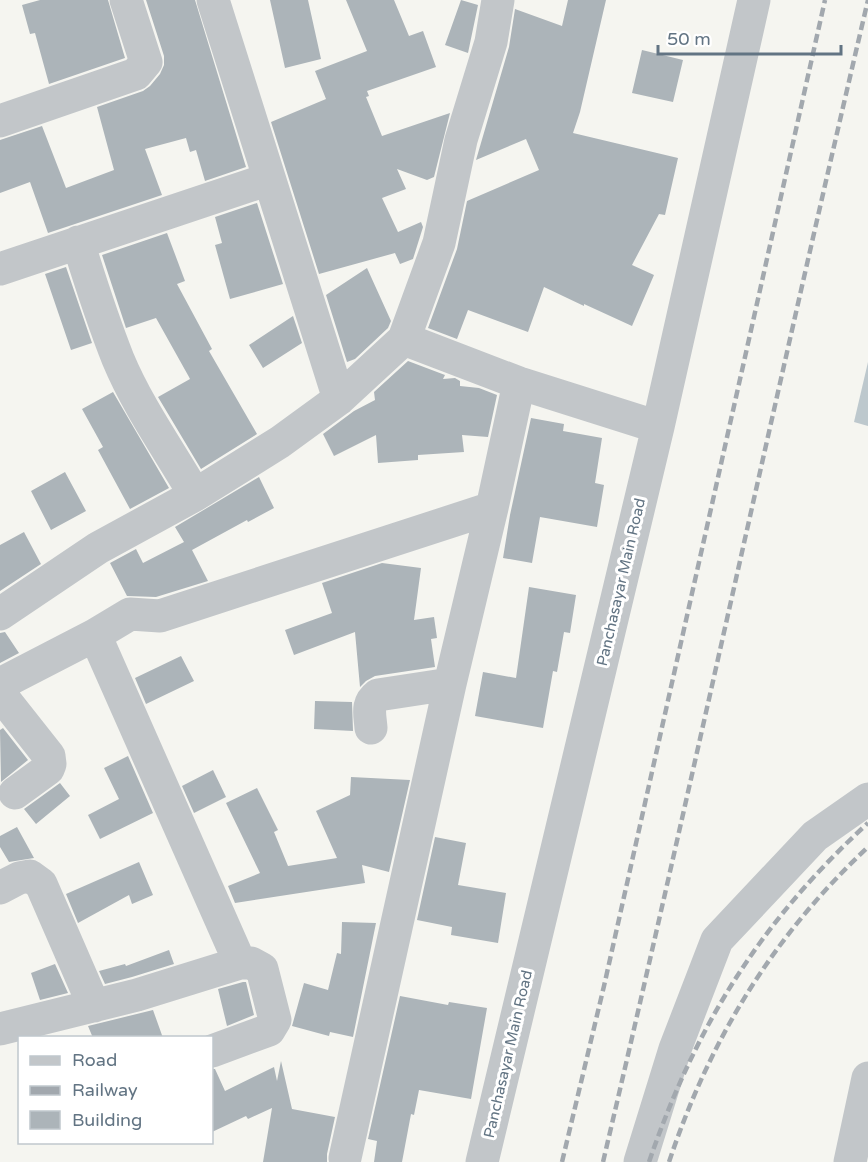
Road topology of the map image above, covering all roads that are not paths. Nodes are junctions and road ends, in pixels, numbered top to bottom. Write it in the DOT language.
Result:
graph roads {
  1 [pos="126,0"];
  2 [pos="213,0"];
  3 [pos="498,0"];
  4 [pos="754,0"];
  5 [pos="0,121"];
  6 [pos="270,179"];
  7 [pos="78,242"];
  8 [pos="0,269"];
  9 [pos="404,339"];
  10 [pos="519,383"];
  11 [pos="339,399"];
  12 [pos="658,427"];
  13 [pos="195,495"];
  14 [pos="492,508"];
  15 [pos="0,614"];
  16 [pos="95,635"];
  17 [pos="0,684"];
  18 [pos="450,684"];
  19 [pos="0,694"];
  20 [pos="371,728"];
  21 [pos="15,794"];
  22 [pos="868,799"];
  23 [pos="0,888"];
  24 [pos="240,963"];
  25 [pos="94,1006"];
  26 [pos="0,1029"];
  27 [pos="213,1051"];
  28 [pos="868,1078"];
  29 [pos="345,1158"];
  30 [pos="482,1162"];
  31 [pos="640,1162"];
  32 [pos="850,1162"];
  1 -- 5 [label="street"];
  2 -- 6 [label="street"];
  3 -- 9 [label="street"];
  4 -- 12 [label="street, Panchasayar Main Road"];
  6 -- 7 [label="street"];
  6 -- 11 [label="street"];
  7 -- 8 [label="street"];
  7 -- 13 [label="street"];
  9 -- 10 [label="street"];
  9 -- 11 [label="street"];
  10 -- 12 [label="street"];
  10 -- 14 [label="street"];
  11 -- 13 [label="street"];
  12 -- 30 [label="street, Panchasayar Main Road"];
  13 -- 15 [label="street"];
  14 -- 16 [label="street"];
  14 -- 18 [label="street"];
  16 -- 17 [label="street"];
  16 -- 24 [label="street"];
  18 -- 20 [label="street"];
  18 -- 29 [label="street"];
  19 -- 21 [label="street"];
  22 -- 31 [label="street"];
  23 -- 25 [label="street"];
  24 -- 25 [label="street"];
  24 -- 27 [label="street"];
  25 -- 26 [label="street"];
  28 -- 32 [label="street"];
}
